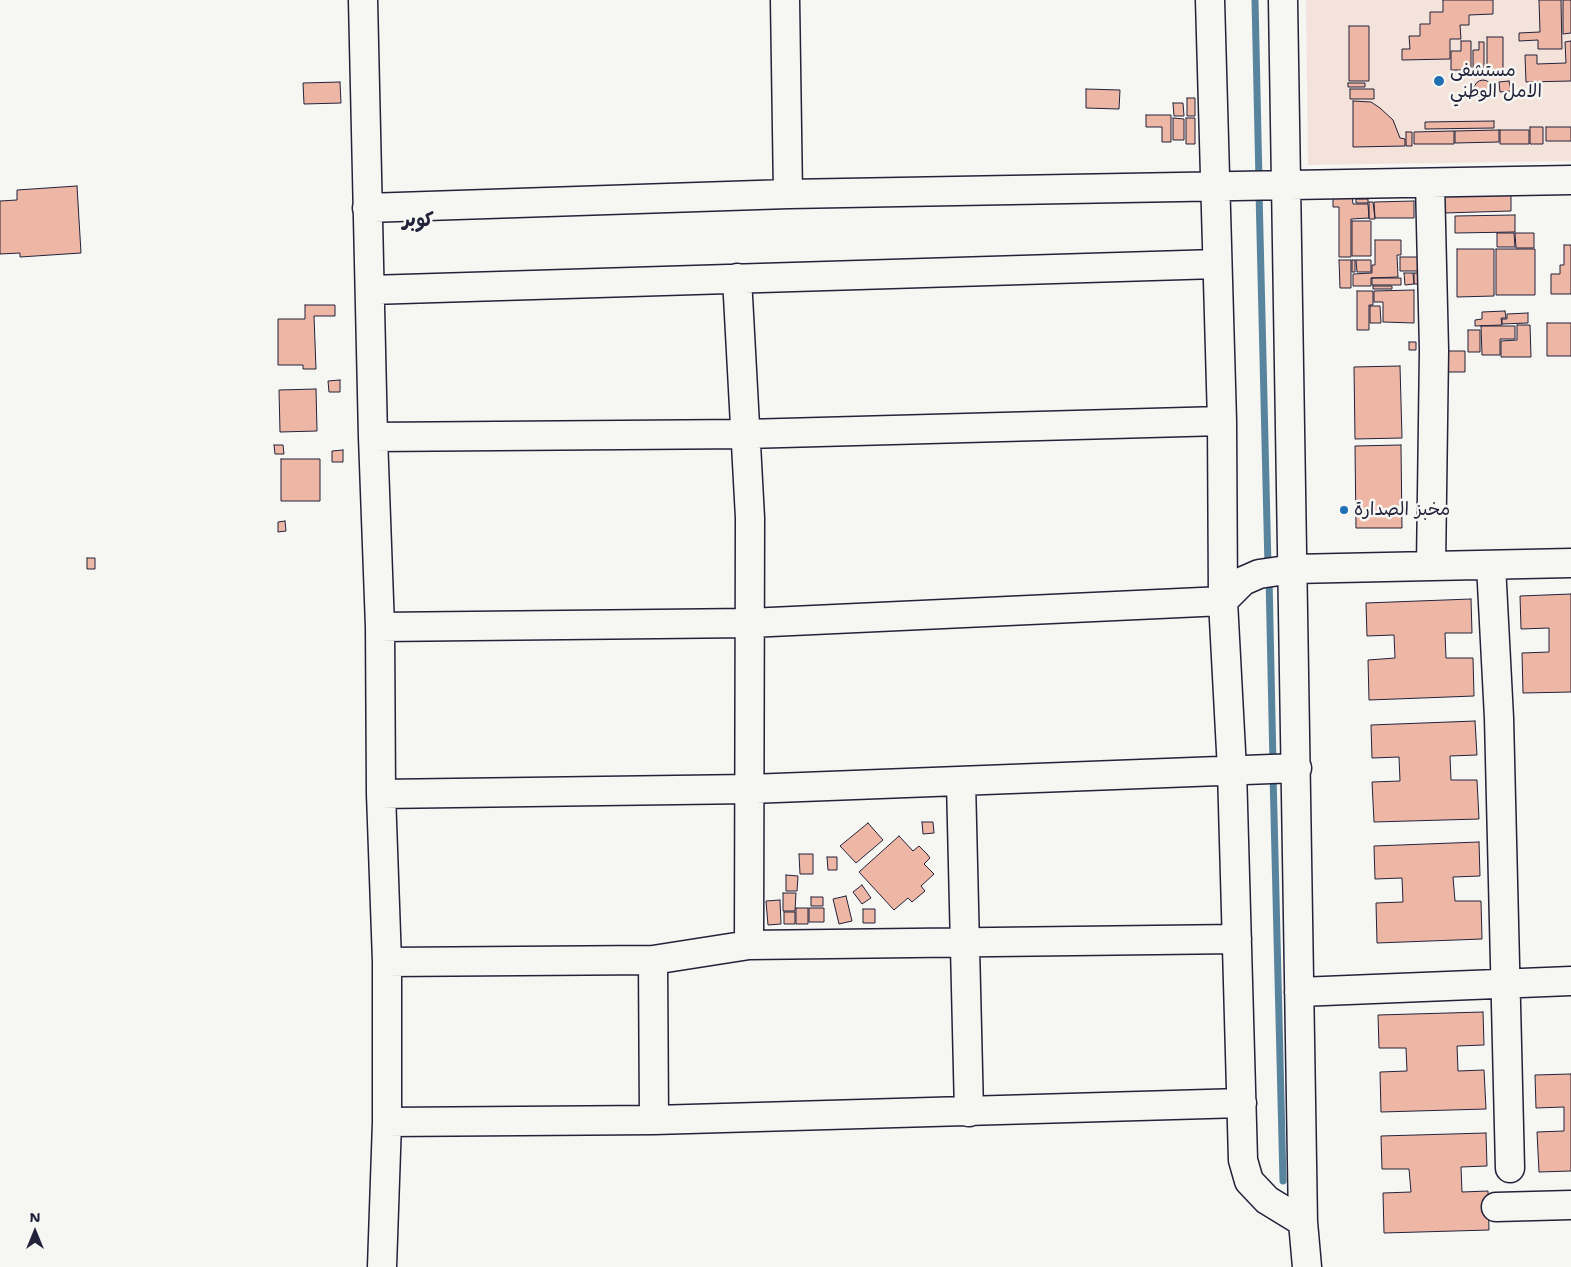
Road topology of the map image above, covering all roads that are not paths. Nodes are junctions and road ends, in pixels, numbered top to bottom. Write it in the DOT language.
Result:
graph roads {
  1 [pos="363,0"];
  2 [pos="785,0"];
  3 [pos="1210,0"];
  4 [pos="1283,0"];
  5 [pos="1571,180"];
  6 [pos="1430,182"];
  7 [pos="1286,186"];
  8 [pos="1215,187"];
  9 [pos="788,194"];
  10 [pos="367,208"];
  11 [pos="1217,264"];
  12 [pos="737,278"];
  13 [pos="370,290"];
  14 [pos="1222,421"];
  15 [pos="746,434"];
  16 [pos="372,437"];
  17 [pos="1571,563"];
  18 [pos="1492,565"];
  19 [pos="1431,566"];
  20 [pos="1277,572"];
  21 [pos="1223,601"];
  22 [pos="749,623"];
  23 [pos="380,627"];
  24 [pos="1281,768"];
  25 [pos="1232,770"];
  26 [pos="960,782"];
  27 [pos="750,789"];
  28 [pos="381,794"];
  29 [pos="1237,939"];
  30 [pos="965,943"];
  31 [pos="749,944"];
  32 [pos="654,960"];
  33 [pos="387,962"];
  34 [pos="1571,981"];
  35 [pos="1504,984"];
  36 [pos="1299,992"];
  37 [pos="1242,1103"];
  38 [pos="969,1112"];
  39 [pos="654,1120"];
  40 [pos="388,1122"];
  41 [pos="1510,1168"];
  42 [pos="1571,1205"];
  43 [pos="1496,1207"];
  44 [pos="1304,1222"];
  45 [pos="382,1267"];
  46 [pos="1307,1267"];
  1 -- 10 [label="street"];
  2 -- 9 [label="street"];
  3 -- 8 [label="street"];
  4 -- 7 [label="street"];
  5 -- 6 [label="street"];
  6 -- 7 [label="street"];
  6 -- 19 [label="street"];
  7 -- 8 [label="street"];
  7 -- 20 [label="street"];
  8 -- 9 [label="street"];
  8 -- 11 [label="street"];
  9 -- 10 [label="street"];
  10 -- 13 [label="street"];
  11 -- 12 [label="street"];
  11 -- 14 [label="street"];
  12 -- 13 [label="street"];
  12 -- 15 [label="street"];
  13 -- 16 [label="street"];
  14 -- 15 [label="street"];
  14 -- 21 [label="street"];
  15 -- 16 [label="street"];
  15 -- 22 [label="street"];
  16 -- 23 [label="street"];
  17 -- 18 [label="street"];
  18 -- 19 [label="street"];
  18 -- 35 [label="street"];
  19 -- 20 [label="street"];
  20 -- 21 [label="street"];
  20 -- 24 [label="street"];
  21 -- 22 [label="street"];
  21 -- 25 [label="street"];
  22 -- 23 [label="street"];
  22 -- 27 [label="street"];
  23 -- 28 [label="street"];
  24 -- 25 [label="street"];
  24 -- 36 [label="street"];
  25 -- 26 [label="street"];
  25 -- 29 [label="street"];
  26 -- 27 [label="street"];
  26 -- 30 [label="street"];
  27 -- 28 [label="street"];
  27 -- 31 [label="street"];
  28 -- 33 [label="street"];
  29 -- 30 [label="street"];
  29 -- 37 [label="street"];
  30 -- 31 [label="street"];
  30 -- 38 [label="street"];
  31 -- 32 [label="street"];
  32 -- 33 [label="street"];
  32 -- 39 [label="street"];
  33 -- 40 [label="street"];
  34 -- 35 [label="street"];
  35 -- 36 [label="street"];
  35 -- 41 [label="street"];
  36 -- 44 [label="street"];
  37 -- 38 [label="street"];
  37 -- 44 [label="street"];
  38 -- 39 [label="street"];
  39 -- 40 [label="street"];
  40 -- 45 [label="street"];
  42 -- 43 [label="street"];
  44 -- 46 [label="street"];
}
